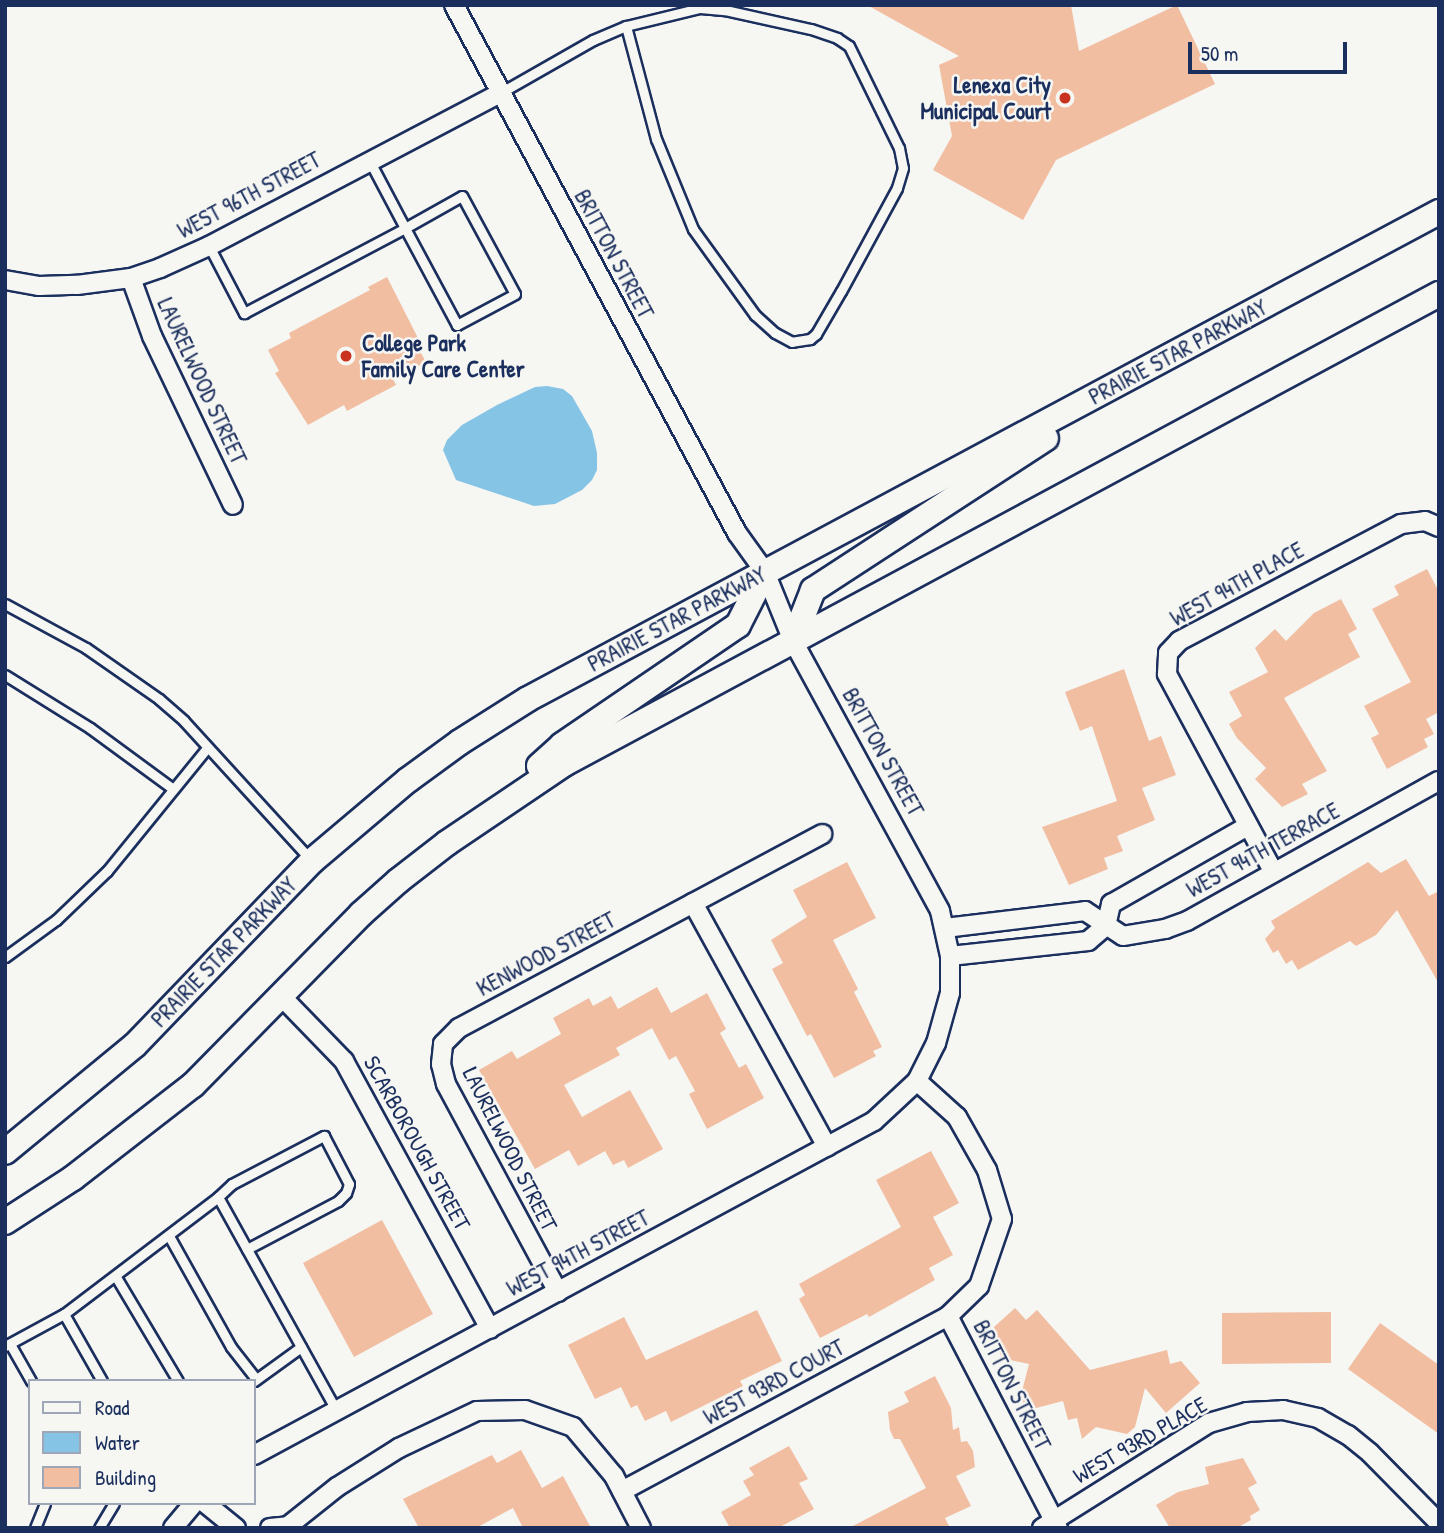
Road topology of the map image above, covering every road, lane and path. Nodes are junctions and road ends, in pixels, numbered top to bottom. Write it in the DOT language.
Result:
graph roads {
  1 [pos="454,5"];
  2 [pos="700,7"];
  3 [pos="626,26"];
  4 [pos="500,93"];
  5 [pos="369,160"];
  6 [pos="1439,212"];
  7 [pos="405,228"];
  8 [pos="209,246"];
  9 [pos="131,278"];
  10 [pos="5,280"];
  11 [pos="1439,294"];
  12 [pos="1178,352"];
  13 [pos="233,505"];
  14 [pos="1439,527"];
  15 [pos="765,572"];
  16 [pos="5,604"];
  17 [pos="793,642"];
  18 [pos="5,675"];
  19 [pos="207,748"];
  20 [pos="1439,781"];
  21 [pos="173,789"];
  22 [pos="1248,826"];
  23 [pos="462,833"];
  24 [pos="822,834"];
  25 [pos="312,861"];
  26 [pos="1273,871"];
  27 [pos="693,903"];
  28 [pos="1106,926"];
  29 [pos="945,928"];
  30 [pos="950,956"];
  31 [pos="5,957"];
  32 [pos="281,996"];
  33 [pos="441,1063"];
  34 [pos="917,1081"];
  35 [pos="827,1147"];
  36 [pos="5,1152"];
  37 [pos="218,1196"];
  38 [pos="5,1222"];
  39 [pos="169,1236"];
  40 [pos="247,1249"];
  41 [pos="116,1277"];
  42 [pos="558,1292"];
  43 [pos="64,1314"];
  44 [pos="948,1316"];
  45 [pos="490,1329"];
  46 [pos="8,1345"];
  47 [pos="301,1347"];
  48 [pos="30,1379"];
  49 [pos="101,1379"];
  50 [pos="177,1379"];
  51 [pos="254,1379"];
  52 [pos="256,1379"];
  53 [pos="336,1410"];
  54 [pos="256,1454"];
  55 [pos="622,1491"];
  56 [pos="44,1505"];
  57 [pos="113,1505"];
  58 [pos="192,1505"];
  59 [pos="207,1505"];
  60 [pos="1439,1523"];
  61 [pos="1051,1525"];
  62 [pos="35,1528"];
  63 [pos="99,1528"];
  64 [pos="173,1528"];
  65 [pos="236,1528"];
  66 [pos="270,1528"];
  67 [pos="641,1528"];
  1 -- 4 [label="street, BRITTON STREET"];
  2 -- 3 [label="lane"];
  2 -- 3 [label="lane"];
  3 -- 4 [label="lane"];
  4 -- 5 [label="street, WEST 96TH STREET"];
  4 -- 15 [label="street, BRITTON STREET"];
  5 -- 7 [label="lane"];
  5 -- 8 [label="street, WEST 96TH STREET"];
  6 -- 12 [label="main road, PRAIRIE STAR PARKWAY"];
  7 -- 7 [label="lane"];
  7 -- 8 [label="lane"];
  8 -- 9 [label="street, WEST 96TH STREET"];
  9 -- 10 [label="street, WEST 96TH STREET"];
  9 -- 13 [label="street, LAURELWOOD STREET"];
  11 -- 17 [label="main road"];
  12 -- 15 [label="main road, PRAIRIE STAR PARKWAY"];
  12 -- 17 [label="main road"];
  14 -- 22 [label="street, WEST 94TH PLACE"];
  15 -- 17 [label="street, BRITTON STREET"];
  15 -- 23 [label="main road"];
  15 -- 25 [label="main road, PRAIRIE STAR PARKWAY"];
  16 -- 19 [label="lane"];
  17 -- 23 [label="main road"];
  17 -- 29 [label="street, BRITTON STREET"];
  18 -- 21 [label="lane"];
  19 -- 21 [label="lane"];
  19 -- 25 [label="lane"];
  20 -- 26 [label="street, WEST 94TH TERRACE"];
  21 -- 31 [label="lane"];
  22 -- 26 [label="street, WEST 94TH PLACE"];
  22 -- 28 [label="street, WEST 94TH TERRACE"];
  23 -- 32 [label="main road"];
  24 -- 27 [label="street, KENWOOD STREET"];
  25 -- 36 [label="main road, PRAIRIE STAR PARKWAY"];
  26 -- 28 [label="street, WEST 94TH TERRACE"];
  27 -- 33 [label="street, KENWOOD STREET"];
  27 -- 35 [label="street"];
  28 -- 29 [label="street, WEST 94TH TERRACE"];
  28 -- 30 [label="street"];
  29 -- 30 [label="street, BRITTON STREET"];
  30 -- 34 [label="street, BRITTON STREET"];
  32 -- 38 [label="main road"];
  32 -- 45 [label="street, SCARBOROUGH STREET"];
  33 -- 42 [label="street, LAURELWOOD STREET"];
  34 -- 35 [label="street, WEST 94TH STREET"];
  34 -- 44 [label="street, BRITTON STREET"];
  35 -- 42 [label="street, WEST 94TH STREET"];
  37 -- 39 [label="lane"];
  37 -- 40 [label="lane"];
  37 -- 40 [label="lane"];
  39 -- 41 [label="lane"];
  39 -- 51 [label="lane"];
  40 -- 47 [label="lane"];
  41 -- 43 [label="lane"];
  41 -- 50 [label="lane"];
  42 -- 45 [label="street, WEST 94TH STREET"];
  43 -- 46 [label="lane"];
  43 -- 49 [label="lane"];
  44 -- 55 [label="street, WEST 93RD COURT"];
  44 -- 61 [label="street, BRITTON STREET"];
  45 -- 53 [label="street, WEST 94TH STREET"];
  46 -- 48 [label="lane"];
  47 -- 52 [label="lane"];
  47 -- 53 [label="lane"];
  53 -- 54 [label="street, WEST 94TH STREET"];
  55 -- 66 [label="street"];
  55 -- 67 [label="street"];
  56 -- 62 [label="lane"];
  57 -- 63 [label="lane"];
  58 -- 64 [label="street"];
  59 -- 65 [label="street"];
  60 -- 61 [label="street, WEST 93RD PLACE"];
}
